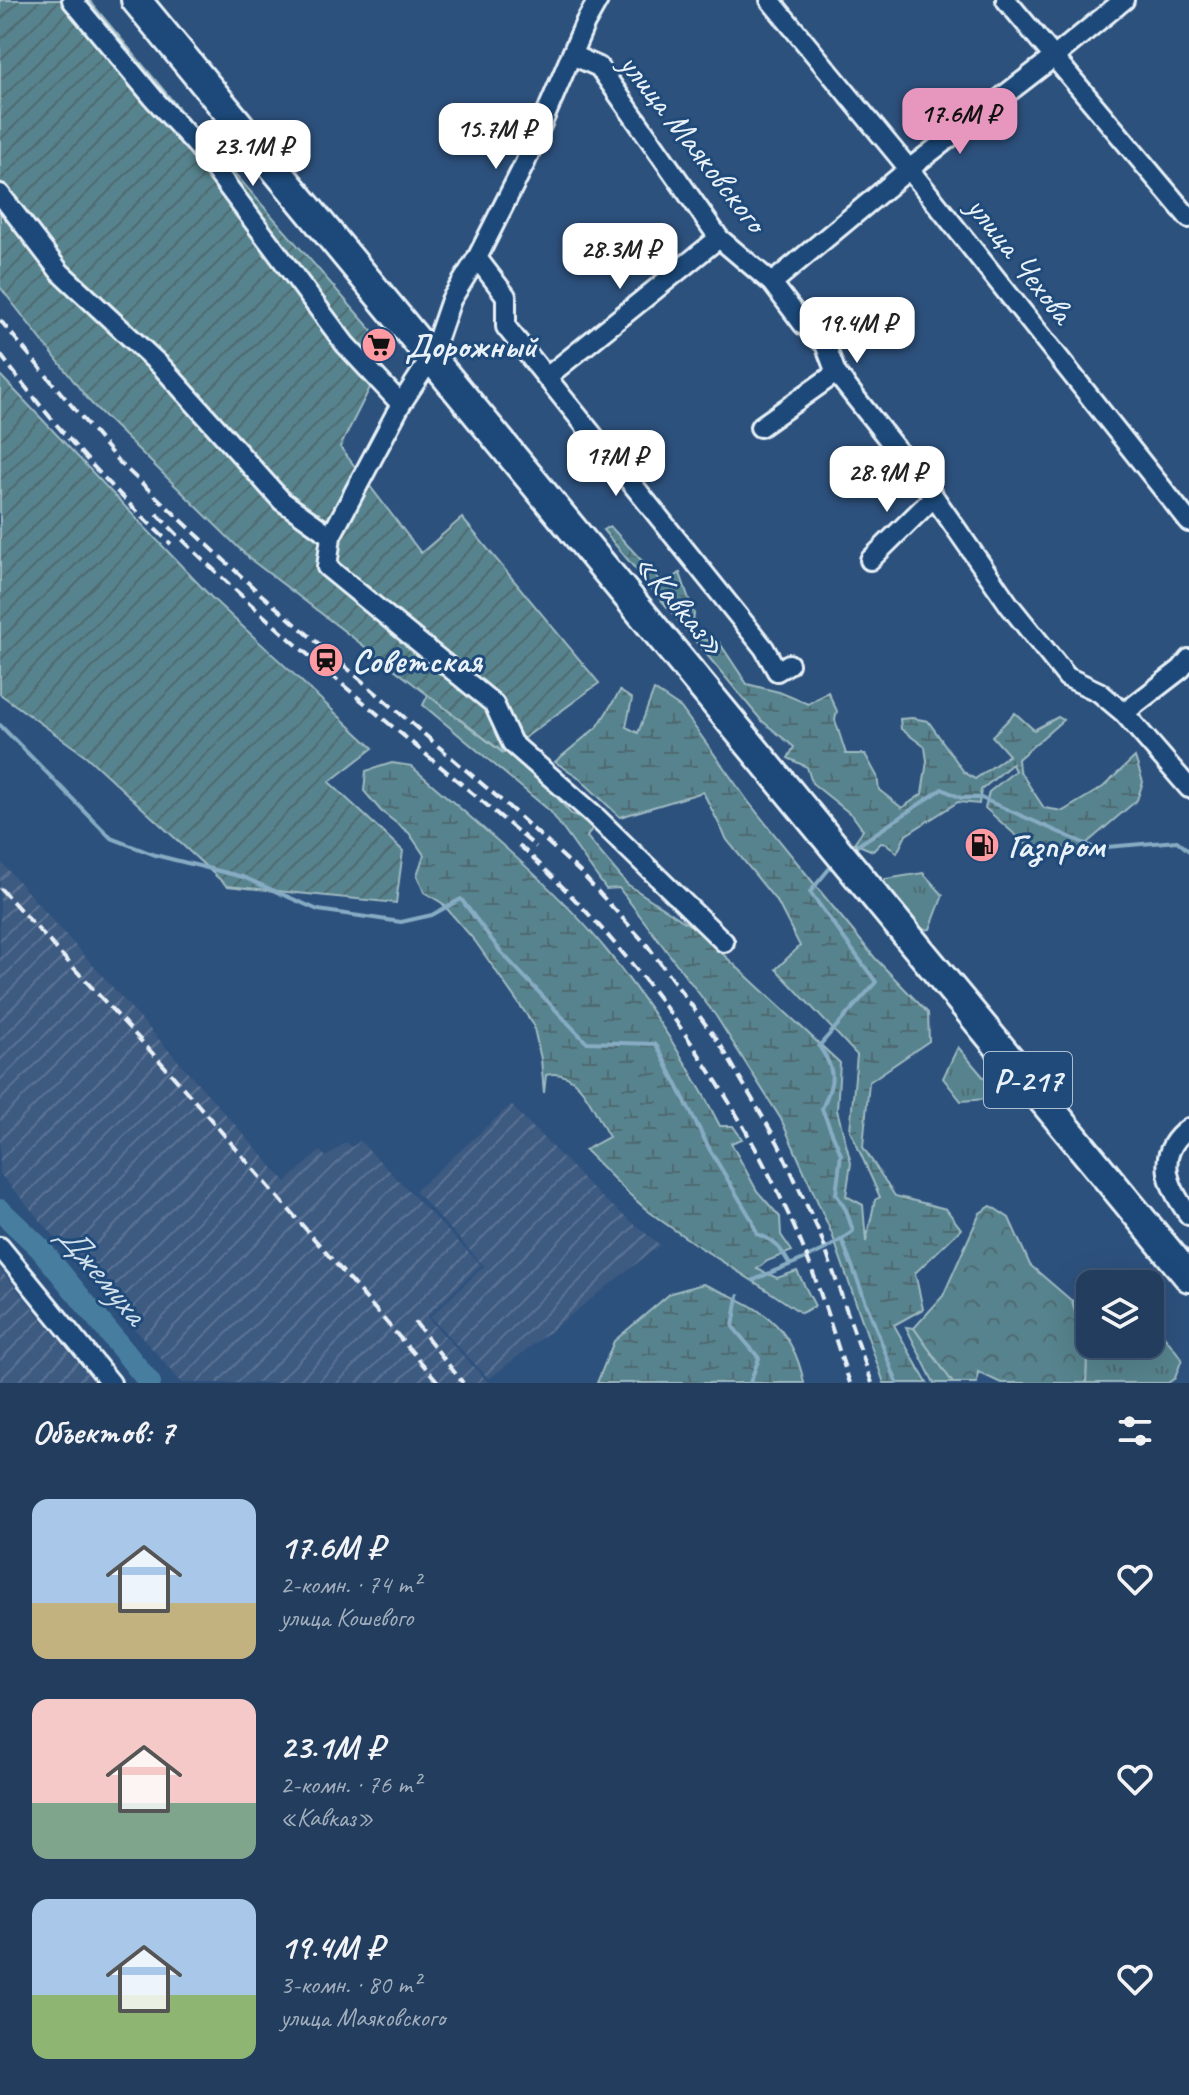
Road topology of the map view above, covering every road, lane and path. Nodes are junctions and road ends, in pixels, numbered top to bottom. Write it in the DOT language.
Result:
graph roads {
  1 [pos="72,0"];
  2 [pos="136,0"];
  3 [pos="598,0"];
  4 [pos="770,0"];
  5 [pos="1006,0"];
  6 [pos="1124,0"];
  7 [pos="572,55"];
  8 [pos="1054,57"];
  9 [pos="909,169"];
  10 [pos="0,194"];
  11 [pos="1189,218"];
  12 [pos="719,238"];
  13 [pos="477,258"];
  14 [pos="772,283"];
  15 [pos="431,358"];
  16 [pos="836,373"];
  17 [pos="548,376"];
  18 [pos="401,404"];
  19 [pos="760,427"];
  20 [pos="934,497"];
  21 [pos="1189,522"];
  22 [pos="331,536"];
  23 [pos="870,560"];
  24 [pos="1189,659"];
  25 [pos="789,664"];
  26 [pos="1124,713"];
  27 [pos="1189,788"];
  28 [pos="724,942"];
  29 [pos="1189,1128"];
  30 [pos="1189,1215"];
  31 [pos="0,1247"];
  32 [pos="1189,1277"];
  33 [pos="111,1383"];
  1 -- 18 [label="street"];
  2 -- 15 [label="highway, «Кавказ» / Р-217"];
  3 -- 7 [label="street"];
  4 -- 9 [label="street, улица Чехова"];
  5 -- 8 [label="street"];
  6 -- 8 [label="street"];
  7 -- 12 [label="street, улица Маяковского"];
  7 -- 13 [label="street"];
  8 -- 9 [label="street"];
  8 -- 11 [label="street"];
  9 -- 14 [label="street"];
  9 -- 21 [label="street, улица Чехова"];
  10 -- 22 [label="street"];
  12 -- 14 [label="street, улица Маяковского"];
  12 -- 17 [label="street"];
  13 -- 15 [label="street"];
  13 -- 17 [label="street"];
  14 -- 16 [label="street, улица Маяковского"];
  15 -- 18 [label="street"];
  15 -- 32 [label="highway, «Кавказ» / Р-217"];
  16 -- 19 [label="street"];
  16 -- 20 [label="street, улица Маяковского"];
  17 -- 25 [label="street"];
  18 -- 22 [label="street"];
  20 -- 23 [label="street"];
  20 -- 26 [label="street, улица Маяковского"];
  22 -- 28 [label="street"];
  24 -- 26 [label="street"];
  26 -- 27 [label="street, улица Маяковского"];
  29 -- 30 [label="street"];
  31 -- 33 [label="street"];
}
